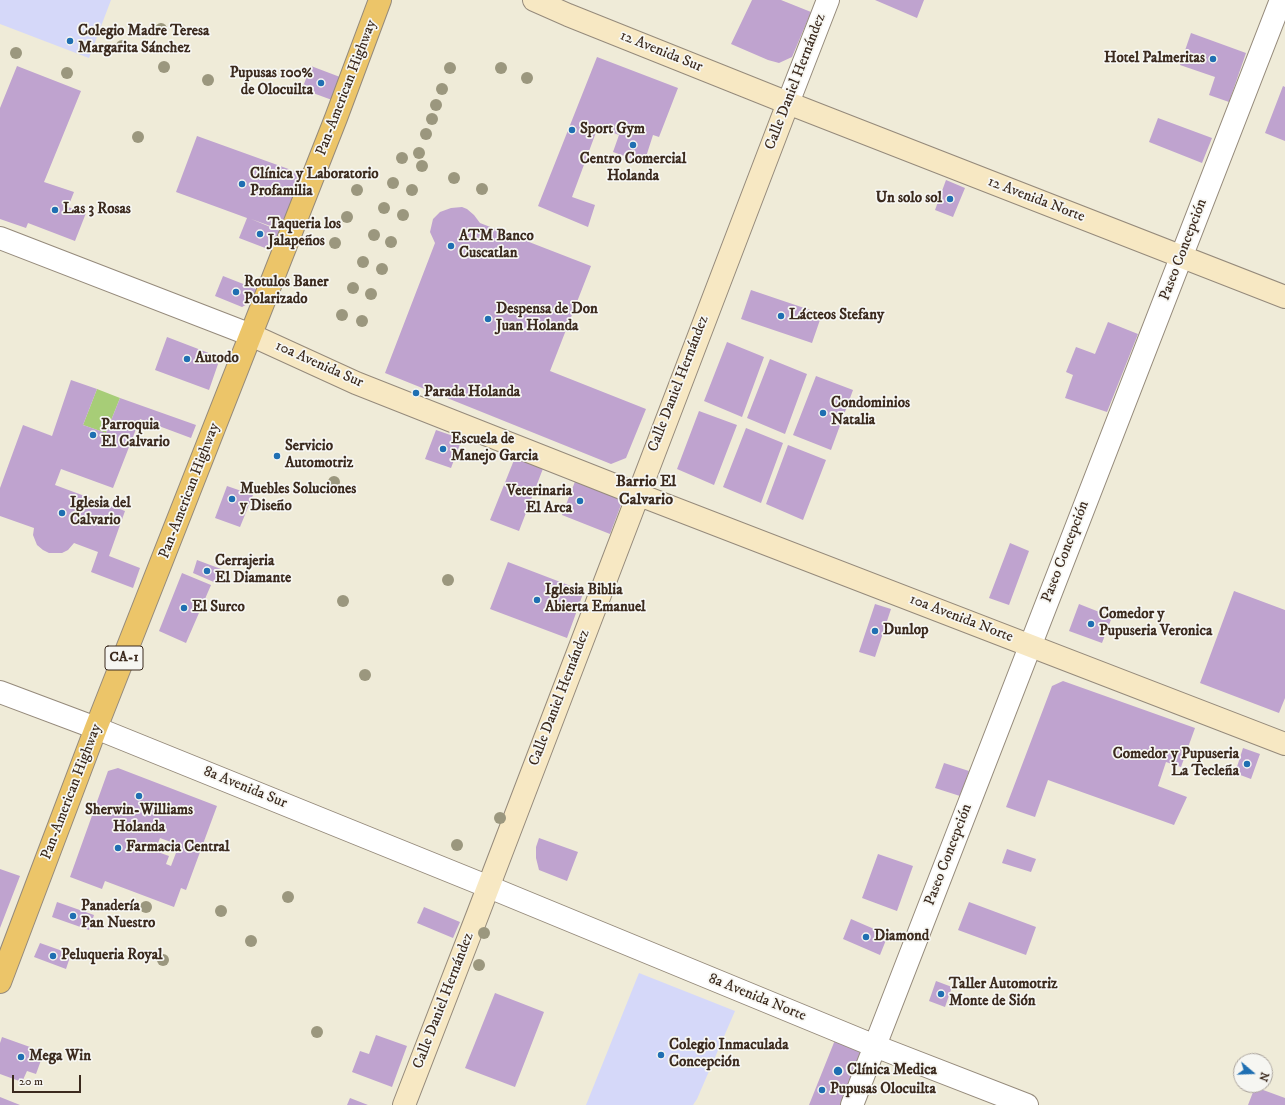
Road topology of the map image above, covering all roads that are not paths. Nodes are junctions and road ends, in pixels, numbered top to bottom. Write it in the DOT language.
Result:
graph roads {
  1 [pos="380,0"];
  2 [pos="534,0"];
  3 [pos="828,0"];
  4 [pos="1281,0"];
  5 [pos="788,103"];
  6 [pos="0,238"];
  7 [pos="1181,256"];
  8 [pos="1285,297"];
  9 [pos="251,335"];
  10 [pos="637,494"];
  11 [pos="1030,646"];
  12 [pos="0,692"];
  13 [pos="96,728"];
  14 [pos="1285,744"];
  15 [pos="489,888"];
  16 [pos="0,982"];
  17 [pos="875,1046"];
  18 [pos="404,1105"];
  19 [pos="852,1105"];
  20 [pos="1027,1105"];
  1 -- 9 [label="main road, Pan-American Highway / CA-1"];
  2 -- 5 [label="street, 12 Avenida Sur"];
  3 -- 5 [label="street, Calle Daniel Hernández"];
  4 -- 7 [label="street, Paseo Concepción"];
  5 -- 7 [label="street, 12 Avenida Norte"];
  5 -- 10 [label="street, Calle Daniel Hernández"];
  6 -- 9 [label="street, 10a Avenida Sur"];
  7 -- 8 [label="street, 12 Avenida Norte"];
  7 -- 11 [label="street, Paseo Concepción"];
  9 -- 10 [label="street, 10a Avenida Sur"];
  9 -- 13 [label="main road, Pan-American Highway / CA-1"];
  10 -- 11 [label="street, 10a Avenida Norte"];
  10 -- 15 [label="street, Calle Daniel Hernández"];
  11 -- 14 [label="street, 10a Avenida Norte"];
  11 -- 17 [label="street, Paseo Concepción"];
  12 -- 13 [label="street, 8a Avenida Sur"];
  13 -- 15 [label="street, 8a Avenida Sur"];
  13 -- 16 [label="main road, Pan-American Highway / CA-1"];
  15 -- 17 [label="street, 8a Avenida Norte"];
  15 -- 18 [label="street, Calle Daniel Hernández"];
  17 -- 19 [label="street, Paseo Concepción"];
  17 -- 20 [label="street, 8a Avenida Norte"];
}
